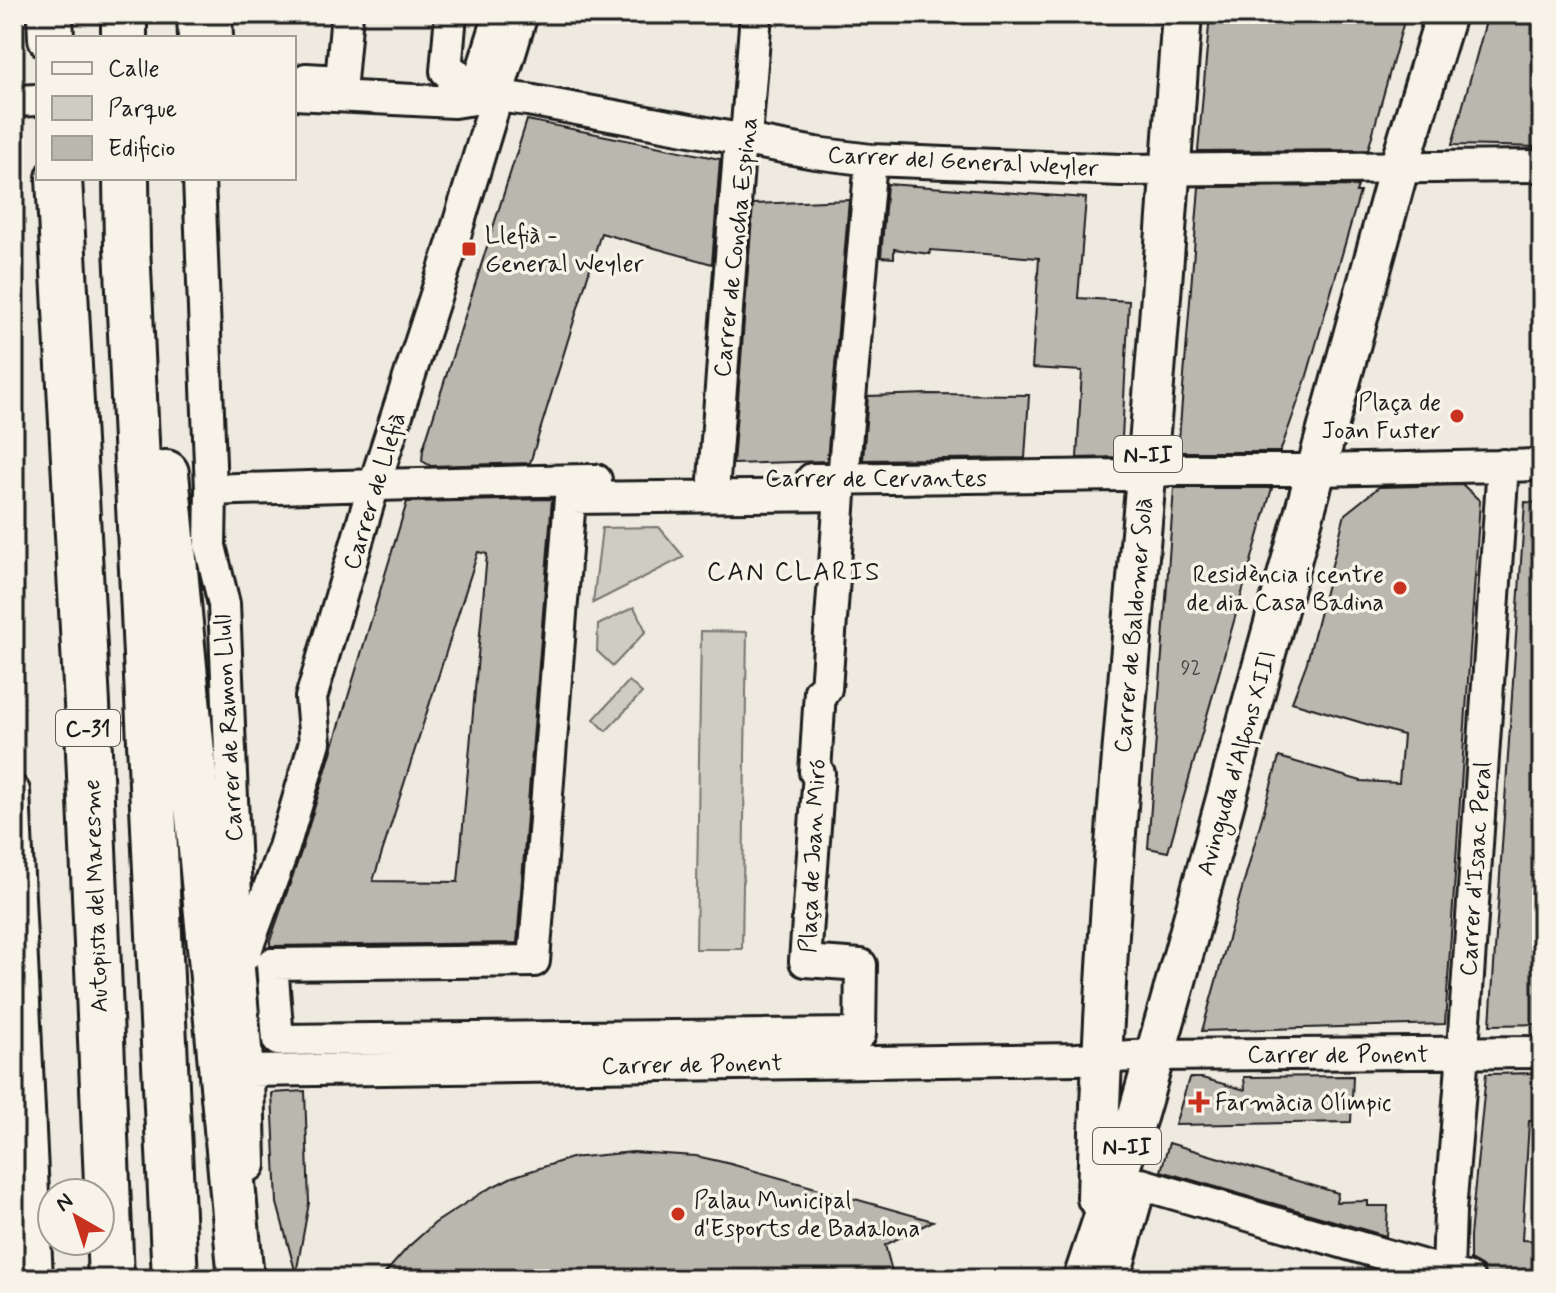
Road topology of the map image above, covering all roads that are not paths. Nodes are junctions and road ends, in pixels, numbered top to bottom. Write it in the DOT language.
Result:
graph roads {
  1 [pos="50,14"];
  2 [pos="124,14"];
  3 [pos="193,14"];
  4 [pos="216,14"];
  5 [pos="347,14"];
  6 [pos="451,14"];
  7 [pos="500,14"];
  8 [pos="522,14"];
  9 [pos="756,14"];
  10 [pos="1182,14"];
  11 [pos="1446,14"];
  12 [pos="51,36"];
  13 [pos="124,36"];
  14 [pos="194,36"];
  15 [pos="217,36"];
  16 [pos="296,78"];
  17 [pos="296,94"];
  18 [pos="496,96"];
  19 [pos="36,100"];
  20 [pos="14,101"];
  21 [pos="740,139"];
  22 [pos="871,160"];
  23 [pos="1542,166"];
  24 [pos="1399,168"];
  25 [pos="1169,169"];
  26 [pos="59,180"];
  27 [pos="126,180"];
  28 [pos="199,180"];
  29 [pos="127,247"];
  30 [pos="1503,465"];
  31 [pos="1542,465"];
  32 [pos="1317,470"];
  33 [pos="1146,473"];
  34 [pos="714,479"];
  35 [pos="843,479"];
  36 [pos="374,485"];
  37 [pos="211,490"];
  38 [pos="14,791"];
  39 [pos="534,961"];
  40 [pos="239,969"];
  41 [pos="1462,1052"];
  42 [pos="1542,1052"];
  43 [pos="1130,1056"];
  44 [pos="248,1071"];
  45 [pos="1096,1236"];
  46 [pos="1458,1276"];
  47 [pos="37,1279"];
  48 [pos="111,1279"];
  49 [pos="175,1279"];
  50 [pos="241,1279"];
  51 [pos="252,1279"];
  52 [pos="1083,1279"];
  53 [pos="1114,1279"];
  1 -- 12 [label="highway"];
  2 -- 13 [label="highway"];
  3 -- 14 [label="street"];
  4 -- 15 [label="street"];
  5 -- 16 [label="street"];
  6 -- 7 [label="street"];
  8 -- 18 [label="street, Carrer de Llefià"];
  9 -- 21 [label="street, Carrer de Concha Espina"];
  10 -- 25 [label="main road, Carrer de Baldomer Solà / N-II"];
  11 -- 24 [label="main road, Avinguda d'Alfons XIII / N-II"];
  17 -- 18 [label="street, Carrer del General Weyler"];
  18 -- 21 [label="street, Carrer del General Weyler"];
  18 -- 36 [label="street, Carrer de Llefià"];
  19 -- 20 [label="street"];
  21 -- 22 [label="street, Carrer del General Weyler"];
  21 -- 34 [label="street, Carrer de Concha Espina"];
  22 -- 25 [label="street, Carrer del General Weyler"];
  22 -- 35 [label="street"];
  23 -- 24 [label="street, Carrer del General Weyler"];
  24 -- 25 [label="street, Carrer del General Weyler"];
  24 -- 32 [label="main road, Avinguda d'Alfons XIII / N-II"];
  25 -- 33 [label="main road, Carrer de Baldomer Solà / N-II"];
  26 -- 48 [label="highway, Autopista del Maresme / C-31"];
  27 -- 29 [label="highway, C-31"];
  28 -- 37 [label="street, Carrer de Ramon Llull"];
  29 -- 49 [label="highway, C-31"];
  29 -- 50 [label="highway"];
  30 -- 31 [label="street, Carrer de Cervantes"];
  30 -- 32 [label="street, Carrer de Cervantes"];
  30 -- 41 [label="street, Carrer d'Isaac Peral"];
  32 -- 33 [label="street, Carrer de Cervantes"];
  32 -- 43 [label="main road, Avinguda d'Alfons XIII / N-II"];
  33 -- 35 [label="street, Carrer de Cervantes"];
  33 -- 43 [label="main road, Carrer de Baldomer Solà / N-II"];
  34 -- 35 [label="street, Carrer de Cervantes"];
  34 -- 36 [label="street, Carrer de Cervantes"];
  36 -- 37 [label="street, Carrer de Cervantes"];
  36 -- 40 [label="street, Carrer de Llefià"];
  37 -- 40 [label="street, Carrer de Ramon Llull"];
  38 -- 47 [label="street"];
  39 -- 39 [label="street, Plaça de Joan Miró"];
  40 -- 44 [label="street, Carrer de Ramon Llull"];
  41 -- 42 [label="street, Carrer de Ponent"];
  41 -- 43 [label="street, Carrer de Ponent"];
  41 -- 46 [label="street, Carrer d'Isaac Peral"];
  43 -- 44 [label="street, Carrer de Ponent"];
  43 -- 45 [label="main road, Carrer de Baldomer Solà / N-II"];
  43 -- 45 [label="main road, Avinguda d'Alfons XIII / N-II"];
  44 -- 51 [label="street, Carrer de Ramon Llull"];
  45 -- 52 [label="main road, Avinguda d'Alfons XIII / N-II"];
  46 -- 53 [label="street"];
}
